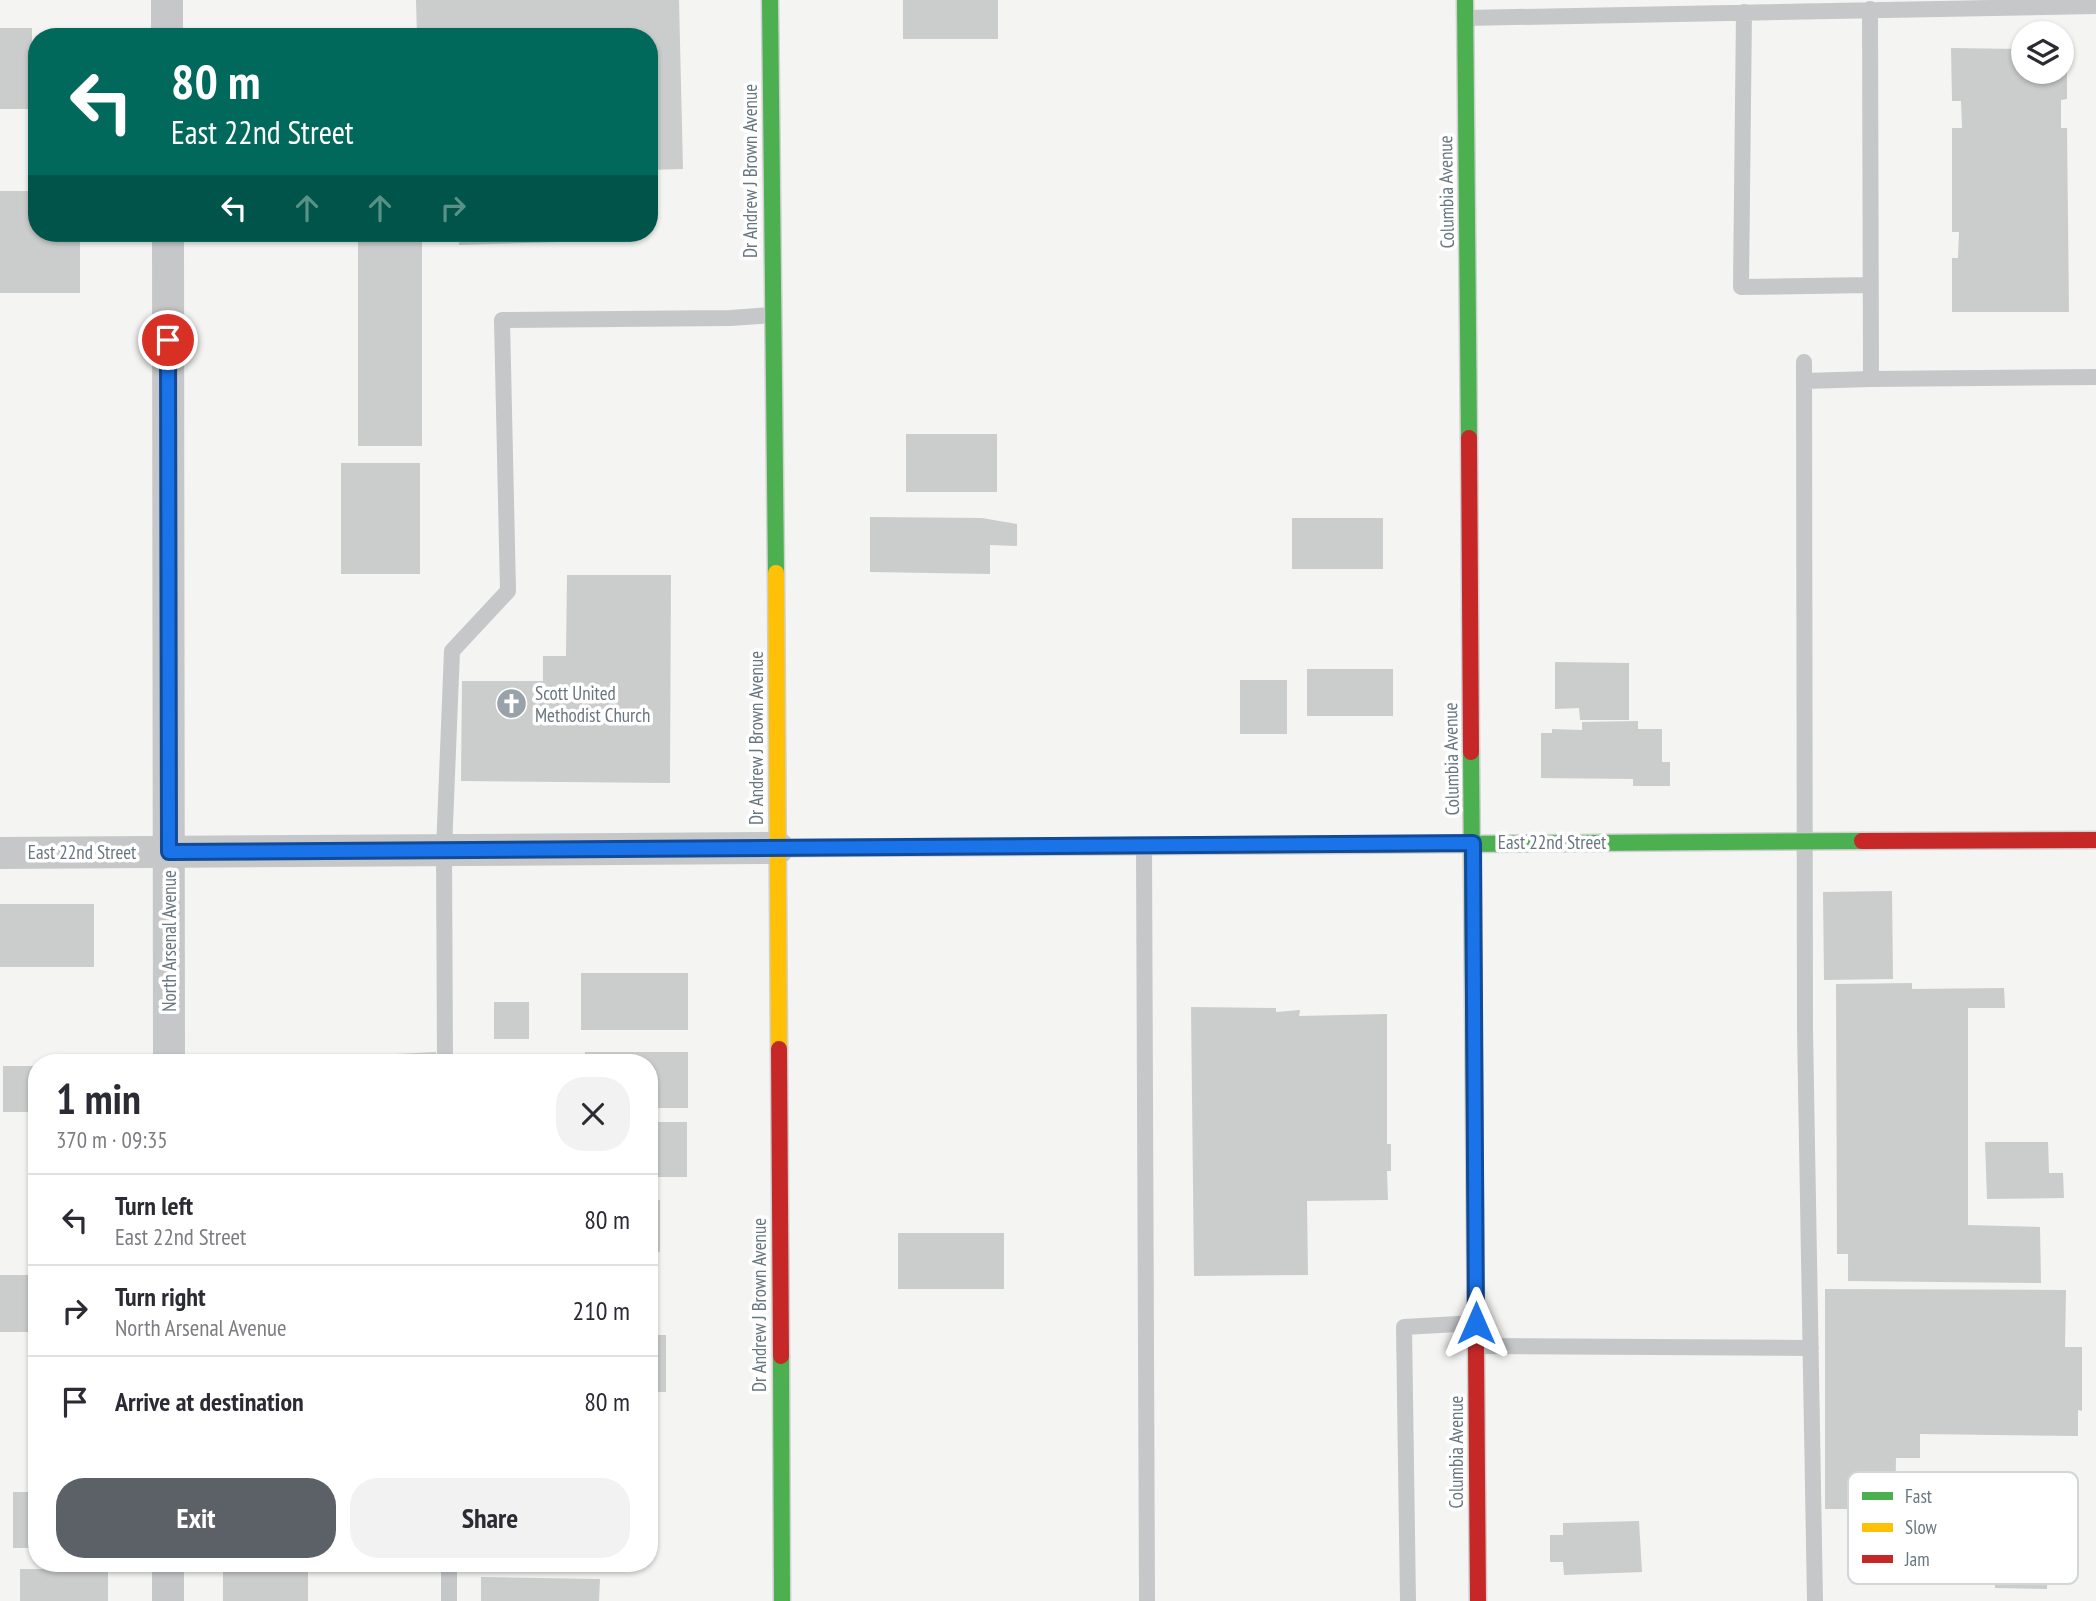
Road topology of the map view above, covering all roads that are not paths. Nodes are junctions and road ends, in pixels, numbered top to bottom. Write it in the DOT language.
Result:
graph roads {
  1 [pos="167,0"];
  2 [pos="770,0"];
  3 [pos="1465,0"];
  4 [pos="2096,6"];
  5 [pos="1870,9"];
  6 [pos="1744,12"];
  7 [pos="1465,18"];
  8 [pos="167,28"];
  9 [pos="168,242"];
  10 [pos="1870,285"];
  11 [pos="773,315"];
  12 [pos="1804,362"];
  13 [pos="2096,377"];
  14 [pos="1871,379"];
  15 [pos="1804,381"];
  16 [pos="2096,840"];
  17 [pos="1805,841"];
  18 [pos="1473,843"];
  19 [pos="1144,845"];
  20 [pos="778,848"];
  21 [pos="444,850"];
  22 [pos="169,852"];
  23 [pos="0,853"];
  24 [pos="169,1054"];
  25 [pos="445,1054"];
  26 [pos="1476,1323"];
  27 [pos="1476,1346"];
  28 [pos="1811,1348"];
  29 [pos="168,1572"];
  30 [pos="449,1572"];
  31 [pos="168,1601"];
  32 [pos="449,1601"];
  33 [pos="782,1601"];
  34 [pos="1147,1601"];
  35 [pos="1408,1601"];
  36 [pos="1478,1601"];
  37 [pos="1815,1601"];
  1 -- 8 [label="street"];
  2 -- 11 [label="main road, Dr Andrew J Brown Avenue"];
  3 -- 7 [label="main road, Columbia Avenue"];
  4 -- 5 [label="lane"];
  5 -- 6 [label="lane"];
  5 -- 10 [label="lane"];
  6 -- 7 [label="lane"];
  6 -- 10 [label="lane"];
  7 -- 18 [label="main road, Columbia Avenue"];
  9 -- 22 [label="street, North Arsenal Avenue"];
  10 -- 14 [label="lane"];
  11 -- 20 [label="main road, Dr Andrew J Brown Avenue"];
  11 -- 21 [label="lane"];
  12 -- 15 [label="lane"];
  13 -- 14 [label="lane"];
  14 -- 15 [label="lane"];
  15 -- 17 [label="lane"];
  16 -- 17 [label="main road, East 22nd Street"];
  17 -- 18 [label="main road, East 22nd Street"];
  17 -- 28 [label="lane"];
  18 -- 19 [label="main road, East 22nd Street"];
  18 -- 26 [label="main road, Columbia Avenue"];
  19 -- 20 [label="main road, East 22nd Street"];
  19 -- 34 [label="lane"];
  20 -- 21 [label="street, East 22nd Street"];
  20 -- 33 [label="main road, Dr Andrew J Brown Avenue"];
  21 -- 22 [label="street, East 22nd Street"];
  21 -- 25 [label="lane"];
  22 -- 23 [label="street, East 22nd Street"];
  22 -- 24 [label="street, North Arsenal Avenue"];
  26 -- 27 [label="main road, Columbia Avenue"];
  26 -- 35 [label="lane"];
  27 -- 28 [label="lane"];
  27 -- 36 [label="main road, Columbia Avenue"];
  28 -- 37 [label="lane"];
  29 -- 31 [label="street"];
  30 -- 32 [label="lane"];
}
